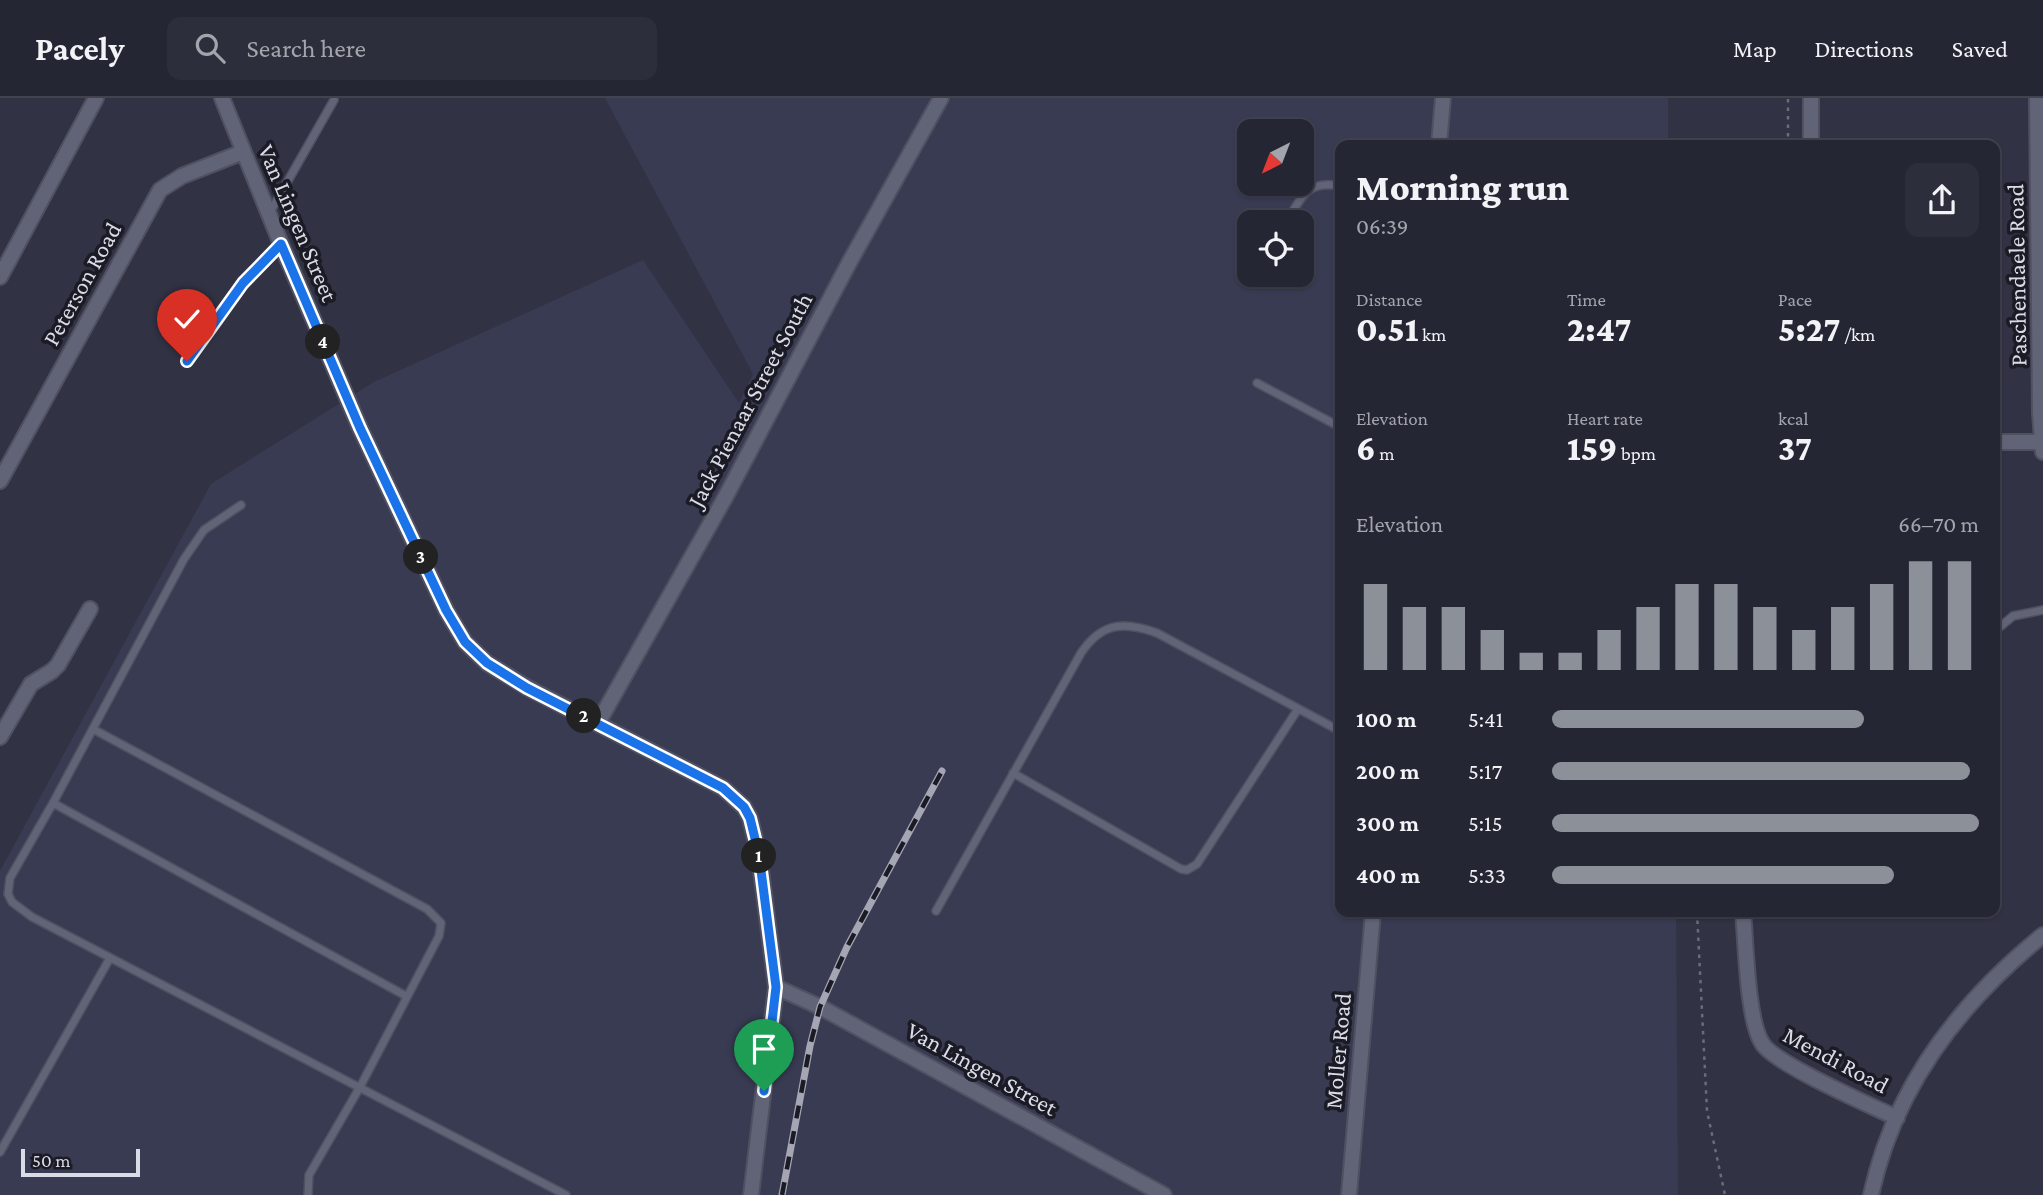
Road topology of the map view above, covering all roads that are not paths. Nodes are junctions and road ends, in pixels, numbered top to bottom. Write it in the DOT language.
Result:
graph roads {
  1 [pos="96,98"];
  2 [pos="1443,98"];
  3 [pos="1811,98"];
  4 [pos="2038,98"];
  5 [pos="938,99"];
  6 [pos="334,100"];
  7 [pos="223,103"];
  8 [pos="1439,140"];
  9 [pos="1811,140"];
  10 [pos="243,152"];
  11 [pos="1335,185"];
  12 [pos="1293,210"];
  13 [pos="269,215"];
  14 [pos="281,244"];
  15 [pos="0,277"];
  16 [pos="2042,354"];
  17 [pos="187,361"];
  18 [pos="1257,383"];
  19 [pos="1335,424"];
  20 [pos="2000,443"];
  21 [pos="2042,447"];
  22 [pos="0,481"];
  23 [pos="241,505"];
  24 [pos="90,609"];
  25 [pos="2043,610"];
  26 [pos="2000,627"];
  27 [pos="1298,709"];
  28 [pos="598,723"];
  29 [pos="1335,728"];
  30 [pos="93,729"];
  31 [pos="0,737"];
  32 [pos="1013,773"];
  33 [pos="53,803"];
  34 [pos="936,911"];
  35 [pos="1373,917"];
  36 [pos="1743,917"];
  37 [pos="2043,935"];
  38 [pos="110,958"];
  39 [pos="776,987"];
  40 [pos="406,996"];
  41 [pos="360,1087"];
  42 [pos="1897,1118"];
  43 [pos="0,1152"];
  44 [pos="1157,1193"];
  45 [pos="308,1195"];
  46 [pos="566,1195"];
  47 [pos="751,1195"];
  48 [pos="1349,1195"];
  49 [pos="1871,1195"];
  1 -- 15 [label="street"];
  2 -- 8 [label="street"];
  3 -- 9 [label="street"];
  4 -- 16 [label="street, Paschendaele Road"];
  5 -- 28 [label="street, Jack Pienaar Street South"];
  6 -- 13 [label="lane"];
  7 -- 10 [label="street, Van Lingen Street"];
  10 -- 13 [label="street, Van Lingen Street"];
  10 -- 22 [label="street, Peterson Road"];
  11 -- 12 [label="lane"];
  13 -- 14 [label="street, Van Lingen Street"];
  14 -- 17 [label="lane"];
  14 -- 28 [label="street, Van Lingen Street"];
  16 -- 21 [label="street, Paschendaele Road"];
  18 -- 19 [label="lane"];
  20 -- 21 [label="street"];
  23 -- 30 [label="lane"];
  24 -- 31 [label="street"];
  25 -- 26 [label="lane"];
  27 -- 29 [label="lane"];
  27 -- 32 [label="lane"];
  27 -- 32 [label="lane"];
  28 -- 39 [label="street, Van Lingen Street"];
  30 -- 33 [label="lane"];
  30 -- 40 [label="lane"];
  32 -- 34 [label="lane"];
  33 -- 38 [label="lane"];
  33 -- 40 [label="lane"];
  35 -- 48 [label="street, Moller Road"];
  36 -- 42 [label="street, Mendi Road"];
  37 -- 42 [label="street"];
  38 -- 41 [label="lane"];
  38 -- 43 [label="lane"];
  39 -- 44 [label="street, Van Lingen Street"];
  39 -- 47 [label="street, Van Lingen Street"];
  40 -- 41 [label="lane"];
  41 -- 45 [label="lane"];
  41 -- 46 [label="lane"];
  42 -- 49 [label="street"];
}
